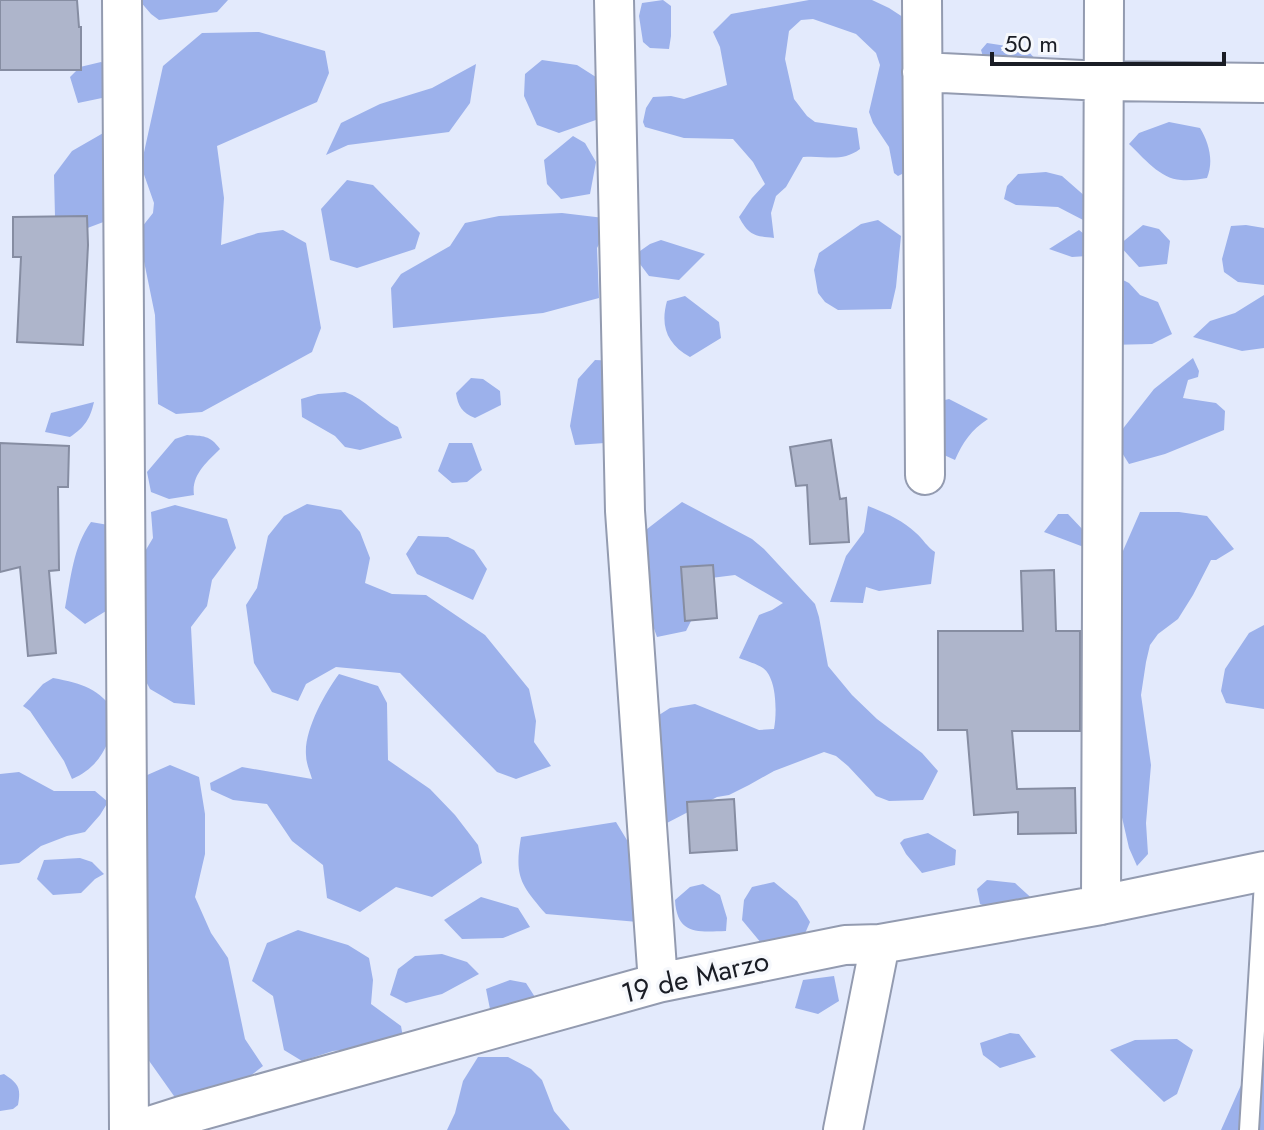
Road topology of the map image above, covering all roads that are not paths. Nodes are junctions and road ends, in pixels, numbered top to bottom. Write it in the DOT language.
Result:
graph roads {
  1 [pos="122,0"];
  2 [pos="614,0"];
  3 [pos="922,0"];
  4 [pos="1104,0"];
  5 [pos="922,72"];
  6 [pos="1103,81"];
  7 [pos="1264,83"];
  8 [pos="925,475"];
  9 [pos="1264,871"];
  10 [pos="1264,882"];
  11 [pos="1101,905"];
  12 [pos="880,944"];
  13 [pos="658,983"];
  14 [pos="129,1130"];
  15 [pos="137,1130"];
  16 [pos="843,1130"];
  17 [pos="1249,1130"];
  1 -- 14 [label="street"];
  2 -- 13 [label="street"];
  3 -- 5 [label="street"];
  4 -- 6 [label="street"];
  5 -- 6 [label="street"];
  5 -- 8 [label="street"];
  6 -- 7 [label="street"];
  6 -- 11 [label="street"];
  9 -- 11 [label="street, 19 de Marzo"];
  10 -- 17 [label="lane"];
  11 -- 12 [label="street, 19 de Marzo"];
  12 -- 13 [label="street, 19 de Marzo"];
  12 -- 16 [label="street"];
  13 -- 15 [label="street, 19 de Marzo"];
}
